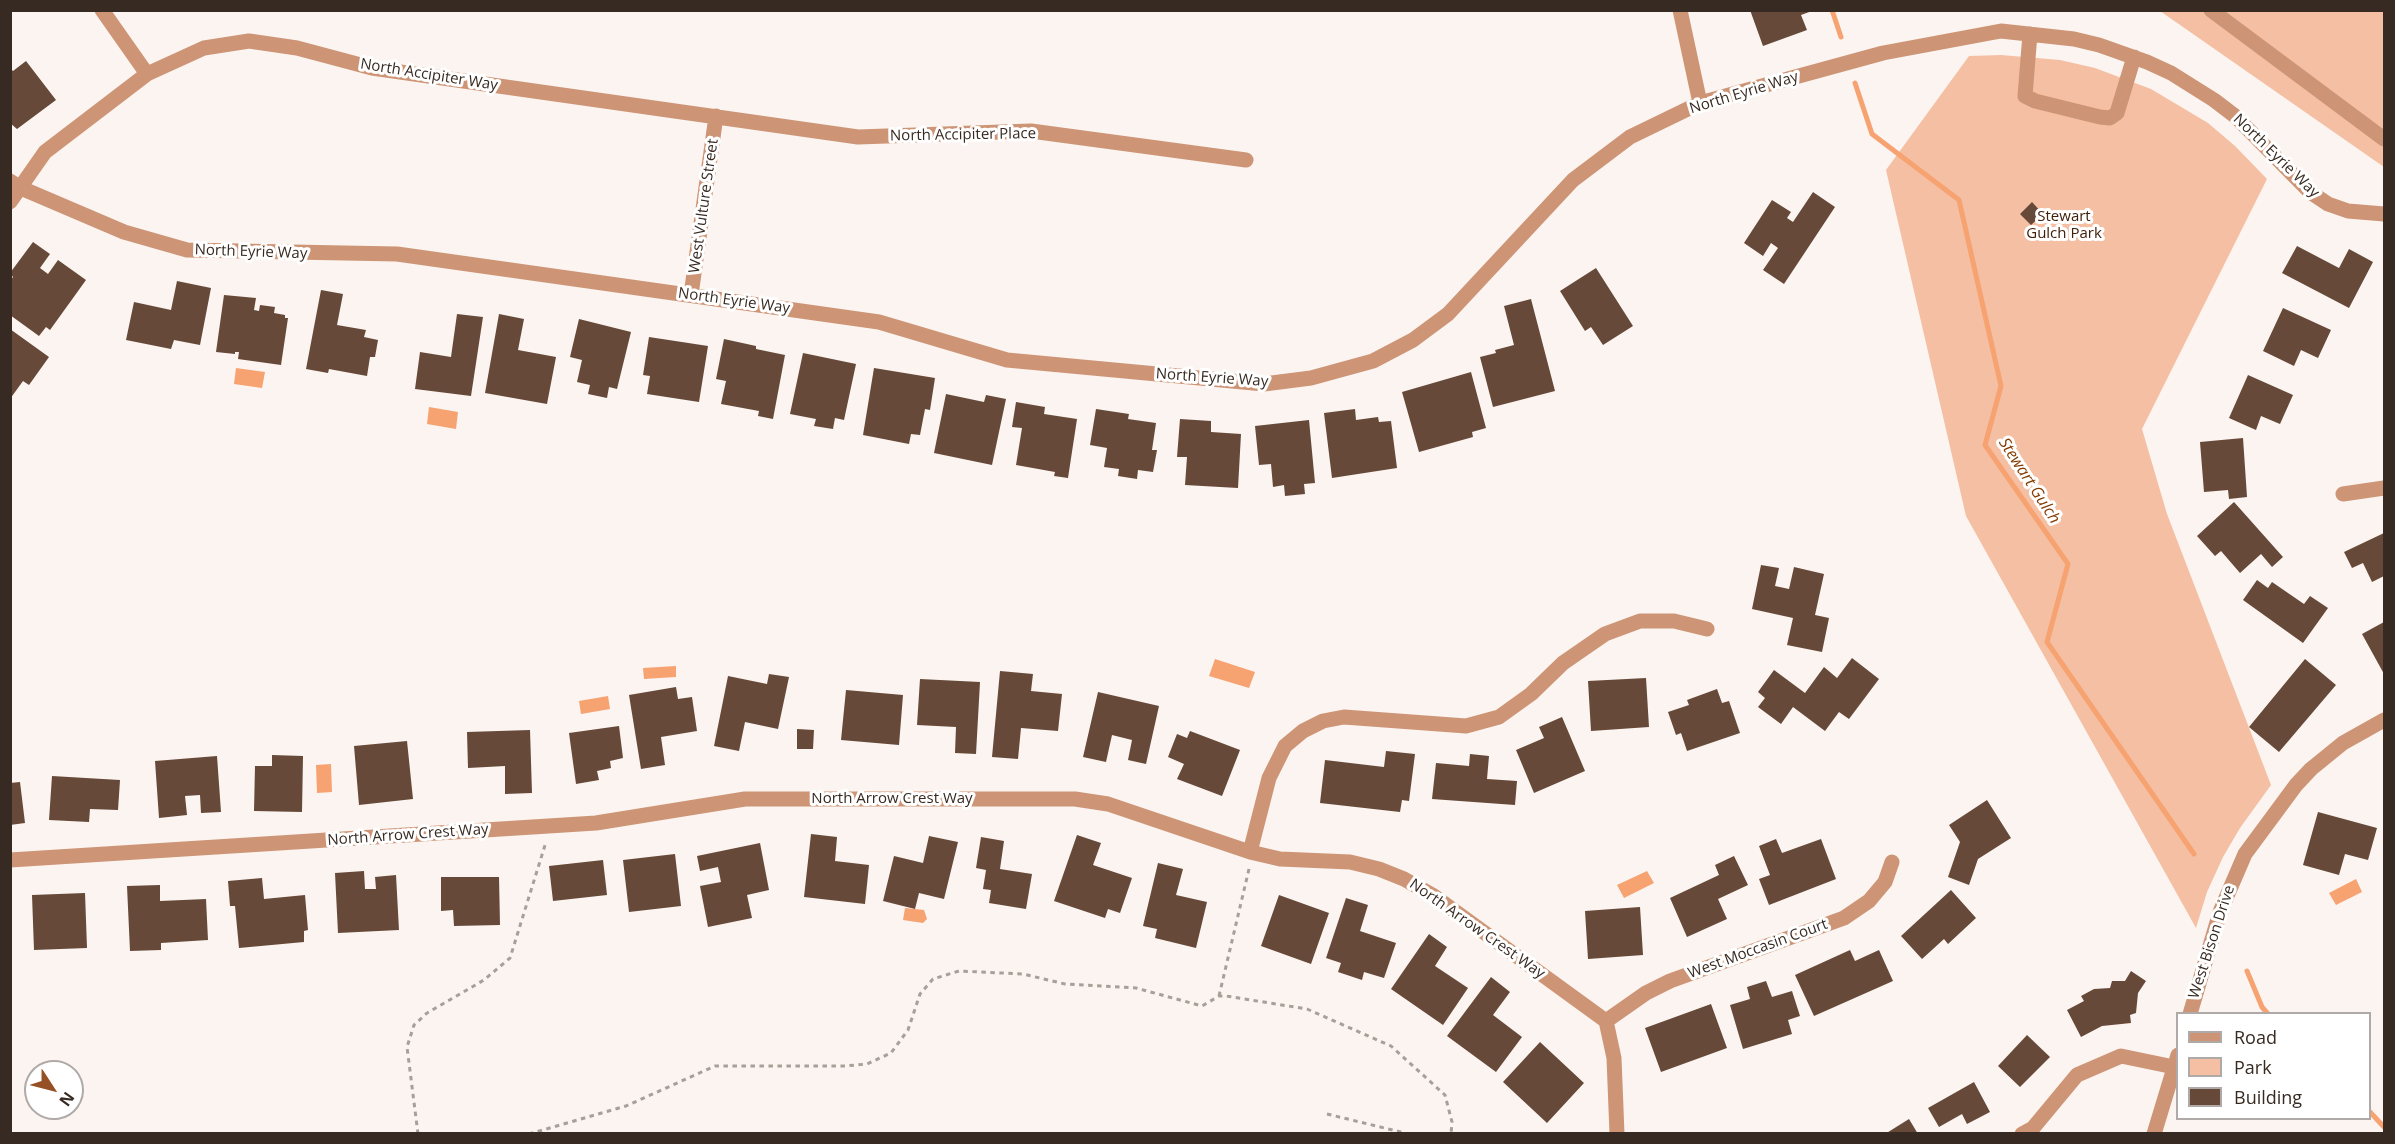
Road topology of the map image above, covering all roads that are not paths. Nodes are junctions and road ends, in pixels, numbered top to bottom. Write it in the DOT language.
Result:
graph roads {
  1 [pos="102,10"];
  2 [pos="1680,10"];
  3 [pos="2211,10"];
  4 [pos="2030,34"];
  5 [pos="2134,57"];
  6 [pos="147,74"];
  7 [pos="1700,103"];
  8 [pos="716,116"];
  9 [pos="2385,139"];
  10 [pos="1246,160"];
  11 [pos="16,185"];
  12 [pos="10,202"];
  13 [pos="2385,214"];
  14 [pos="691,295"];
  15 [pos="2385,488"];
  16 [pos="2343,494"];
  17 [pos="1707,629"];
  18 [pos="2385,720"];
  19 [pos="1250,858"];
  20 [pos="10,860"];
  21 [pos="1892,862"];
  22 [pos="2191,1012"];
  23 [pos="1606,1021"];
  24 [pos="2176,1061"];
  25 [pos="1617,1134"];
  26 [pos="2022,1134"];
  27 [pos="2154,1134"];
  1 -- 6 [label="street"];
  2 -- 7 [label="street"];
  3 -- 9 [label="street"];
  4 -- 5 [label="street, North Eyrie Way"];
  4 -- 5 [label="street"];
  4 -- 7 [label="street, North Eyrie Way"];
  5 -- 13 [label="street, North Eyrie Way"];
  6 -- 8 [label="street, North Accipiter Way"];
  6 -- 11 [label="street, North Accipiter Way"];
  7 -- 14 [label="street, North Eyrie Way"];
  8 -- 10 [label="street, North Accipiter Place"];
  8 -- 14 [label="street, West Vulture Street"];
  11 -- 12 [label="street, North Accipiter Way"];
  11 -- 14 [label="street, North Eyrie Way"];
  15 -- 16 [label="street"];
  17 -- 19 [label="street"];
  18 -- 22 [label="street, West Bison Drive"];
  19 -- 20 [label="street, North Arrow Crest Way"];
  19 -- 23 [label="street, North Arrow Crest Way"];
  21 -- 23 [label="street, West Moccasin Court"];
  23 -- 25 [label="street"];
  24 -- 26 [label="street"];
  24 -- 27 [label="street"];
}
